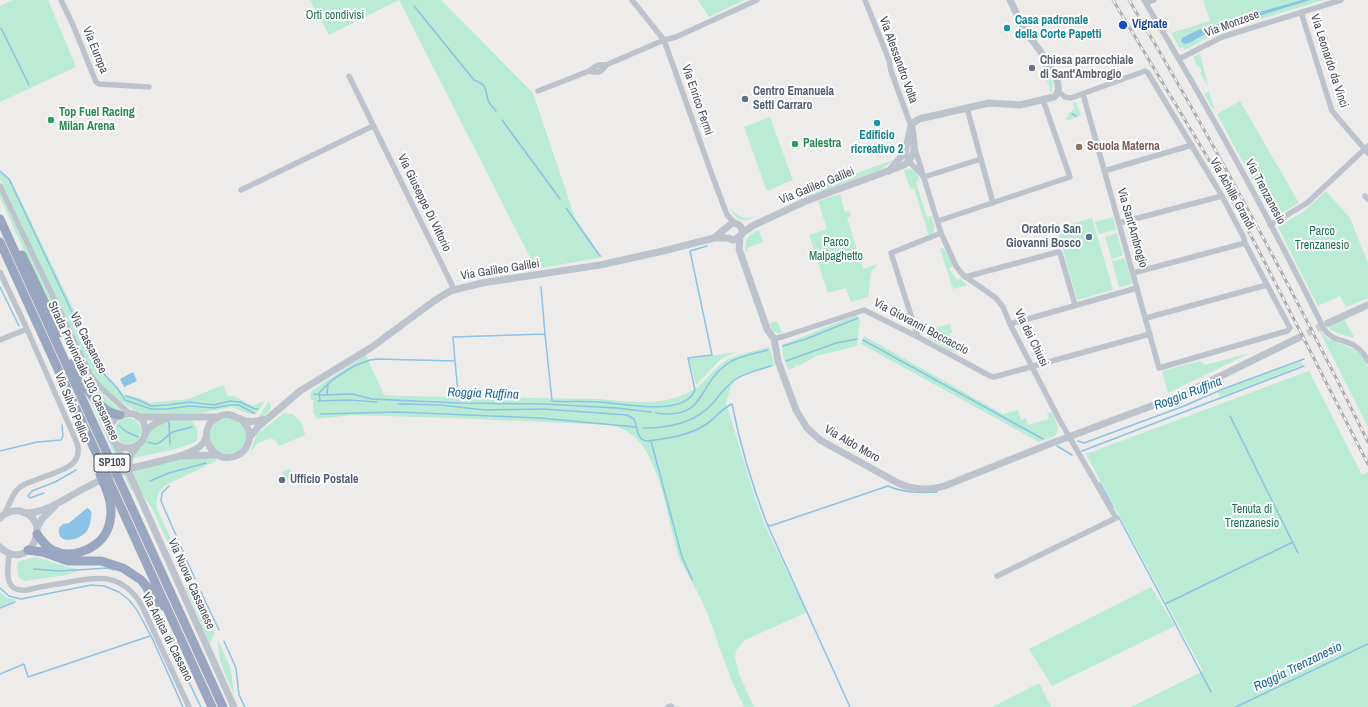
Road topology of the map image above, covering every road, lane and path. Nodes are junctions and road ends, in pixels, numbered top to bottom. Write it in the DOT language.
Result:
graph roads {
  1 [pos="61,0"];
  2 [pos="632,0"];
  3 [pos="757,0"];
  4 [pos="865,0"];
  5 [pos="1010,0"];
  6 [pos="1154,0"];
  7 [pos="1341,0"];
  8 [pos="1145,2"];
  9 [pos="1301,12"];
  10 [pos="664,40"];
  11 [pos="1179,59"];
  12 [pos="349,76"];
  13 [pos="149,87"];
  14 [pos="538,91"];
  15 [pos="1059,92"];
  16 [pos="1083,94"];
  17 [pos="1043,100"];
  18 [pos="967,108"];
  19 [pos="373,126"];
  20 [pos="911,126"];
  21 [pos="1192,145"];
  22 [pos="915,149"];
  23 [pos="1367,149"];
  24 [pos="904,152"];
  25 [pos="981,159"];
  26 [pos="909,162"];
  27 [pos="889,171"];
  28 [pos="1104,171"];
  29 [pos="924,177"];
  30 [pos="0,186"];
  31 [pos="241,190"];
  32 [pos="1222,196"];
  33 [pos="993,203"];
  34 [pos="727,215"];
  35 [pos="0,216"];
  36 [pos="0,219"];
  37 [pos="938,221"];
  38 [pos="1119,223"];
  39 [pos="738,224"];
  40 [pos="754,225"];
  41 [pos="1270,225"];
  42 [pos="726,228"];
  43 [pos="941,233"];
  44 [pos="741,236"];
  45 [pos="714,238"];
  46 [pos="730,238"];
  47 [pos="0,242"];
  48 [pos="1245,243"];
  49 [pos="740,249"];
  50 [pos="0,272"];
  51 [pos="1133,273"];
  52 [pos="965,277"];
  53 [pos="1267,284"];
  54 [pos="1137,288"];
  55 [pos="454,289"];
  56 [pos="1075,305"];
  57 [pos="1368,305"];
  58 [pos="1146,318"];
  59 [pos="1328,323"];
  60 [pos="1010,324"];
  61 [pos="27,329"];
  62 [pos="1150,334"];
  63 [pos="918,337"];
  64 [pos="1298,338"];
  65 [pos="774,339"];
  66 [pos="0,340"];
  67 [pos="47,345"];
  68 [pos="1366,354"];
  69 [pos="1368,361"];
  70 [pos="1033,367"];
  71 [pos="1159,368"];
  72 [pos="129,413"];
  73 [pos="120,415"];
  74 [pos="270,416"];
  75 [pos="138,417"];
  76 [pos="191,417"];
  77 [pos="218,417"];
  78 [pos="168,418"];
  79 [pos="241,419"];
  80 [pos="145,433"];
  81 [pos="206,434"];
  82 [pos="1069,437"];
  83 [pos="249,438"];
  84 [pos="116,444"];
  85 [pos="137,446"];
  86 [pos="217,455"];
  87 [pos="177,457"];
  88 [pos="128,470"];
  89 [pos="13,495"];
  90 [pos="60,502"];
  91 [pos="23,512"];
  92 [pos="2,517"];
  93 [pos="37,531"];
  94 [pos="0,547"];
  95 [pos="28,550"];
  96 [pos="10,553"];
  97 [pos="997,576"];
  98 [pos="189,707"];
  99 [pos="206,707"];
  100 [pos="212,707"];
  101 [pos="223,707"];
  102 [pos="234,707"];
  1 -- 13 [label="street, Via Europa"];
  2 -- 10 [label="street, Via Enrico Fermi"];
  3 -- 10 [label="street"];
  4 -- 20 [label="street, Via Alessandro Volta"];
  5 -- 15 [label="street"];
  6 -- 8 [label="street"];
  7 -- 9 [label="street, Via Monzese"];
  8 -- 11 [label="street, Via Trenzanesio"];
  9 -- 11 [label="street, Via Monzese"];
  9 -- 23 [label="street, Via Leonardo da Vinci"];
  10 -- 14 [label="street"];
  10 -- 34 [label="street, Via Enrico Fermi"];
  11 -- 41 [label="street, Via Trenzanesio"];
  12 -- 19 [label="street, Via Giuseppe Di Vittorio"];
  15 -- 16 [label="street"];
  15 -- 17 [label="street"];
  16 -- 21 [label="street, Via Achille Grandi"];
  16 -- 28 [label="street, Via Sant'Ambrogio"];
  17 -- 18 [label="street"];
  17 -- 33 [label="street"];
  18 -- 20 [label="street"];
  18 -- 25 [label="street"];
  19 -- 31 [label="street"];
  19 -- 55 [label="street, Via Giuseppe Di Vittorio"];
  20 -- 22 [label="street, Via Alessandro Volta"];
  20 -- 24 [label="street"];
  21 -- 28 [label="street"];
  21 -- 32 [label="street, Via Achille Grandi"];
  22 -- 24 [label="street"];
  22 -- 26 [label="street"];
  22 -- 29 [label="street, Via dei Chiusi"];
  23 -- 41 [label="street"];
  24 -- 26 [label="street, Via dei Chiusi"];
  24 -- 27 [label="street"];
  25 -- 29 [label="street"];
  25 -- 33 [label="street"];
  26 -- 27 [label="street, Via Galileo Galilei"];
  26 -- 29 [label="street, Via dei Chiusi"];
  27 -- 40 [label="street, Via Galileo Galilei"];
  28 -- 38 [label="street, Via Sant'Ambrogio"];
  29 -- 37 [label="street, Via dei Chiusi"];
  30 -- 72 [label="street, Via Cassanese"];
  32 -- 38 [label="street"];
  32 -- 48 [label="street, Via Achille Grandi"];
  33 -- 37 [label="street"];
  34 -- 39 [label="street"];
  34 -- 42 [label="street"];
  35 -- 73 [label="highway"];
  36 -- 101 [label="highway, Strada Provinciale 103 Cassanese / SP103"];
  37 -- 43 [label="street, Via dei Chiusi"];
  38 -- 51 [label="street, Via Sant'Ambrogio"];
  39 -- 40 [label="street, Via Galileo Galilei"];
  39 -- 42 [label="street"];
  39 -- 44 [label="street"];
  40 -- 44 [label="street, Via Galileo Galilei"];
  41 -- 68 [label="street, Via Trenzanesio"];
  42 -- 45 [label="street, Via Galileo Galilei"];
  42 -- 46 [label="street"];
  43 -- 52 [label="street, Via dei Chiusi"];
  43 -- 63 [label="street"];
  44 -- 46 [label="street"];
  44 -- 49 [label="street, Via Aldo Moro"];
  45 -- 46 [label="street"];
  45 -- 55 [label="street, Via Galileo Galilei"];
  46 -- 49 [label="street, Via Aldo Moro"];
  47 -- 67 [label="highway, Strada Provinciale 103 Cassanese / SP103"];
  48 -- 51 [label="street"];
  48 -- 53 [label="street, Via Achille Grandi"];
  49 -- 65 [label="street, Via Aldo Moro"];
  50 -- 61 [label="street"];
  51 -- 54 [label="street, Via Sant'Ambrogio"];
  52 -- 56 [label="street"];
  52 -- 60 [label="street, Via dei Chiusi"];
  53 -- 58 [label="street"];
  53 -- 71 [label="street, Via Achille Grandi"];
  54 -- 56 [label="street"];
  54 -- 58 [label="street, Via Sant'Ambrogio"];
  55 -- 74 [label="street, Via Galileo Galilei"];
  56 -- 60 [label="street"];
  57 -- 59 [label="street"];
  58 -- 62 [label="street, Via Sant'Ambrogio"];
  60 -- 70 [label="street, Via dei Chiusi"];
  61 -- 66 [label="street"];
  61 -- 89 [label="street, Via Silvio Pellico"];
  62 -- 70 [label="street, Via Giovanni Boccaccio"];
  62 -- 71 [label="street, Via Sant'Ambrogio"];
  63 -- 65 [label="street, Via Giovanni Boccaccio"];
  63 -- 70 [label="street, Via Giovanni Boccaccio"];
  64 -- 82 [label="street, Via Aldo Moro"];
  65 -- 82 [label="street, Via Aldo Moro"];
  67 -- 93 [label="highway, SP103"];
  67 -- 100 [label="highway, Strada Provinciale 103 Cassanese / SP103"];
  68 -- 69 [label="street, Via Trenzanesio"];
  70 -- 82 [label="street, Via dei Chiusi"];
  72 -- 73 [label="street"];
  72 -- 75 [label="street"];
  73 -- 84 [label="street"];
  74 -- 79 [label="street"];
  74 -- 83 [label="street, Via Galileo Galilei"];
  75 -- 78 [label="street"];
  75 -- 80 [label="street"];
  76 -- 77 [label="street"];
  76 -- 78 [label="street"];
  76 -- 81 [label="street"];
  77 -- 79 [label="street"];
  77 -- 81 [label="street"];
  78 -- 80 [label="street"];
  79 -- 83 [label="street"];
  80 -- 85 [label="street"];
  81 -- 86 [label="street"];
  81 -- 87 [label="street"];
  82 -- 97 [label="street, Via dei Chiusi"];
  83 -- 86 [label="street"];
  84 -- 85 [label="street"];
  84 -- 88 [label="street, Via Nuova Cassanese"];
  85 -- 88 [label="street"];
  86 -- 87 [label="street"];
  87 -- 90 [label="street"];
  88 -- 102 [label="street, Via Nuova Cassanese"];
  89 -- 91 [label="street"];
  89 -- 92 [label="street"];
  90 -- 91 [label="street"];
  90 -- 93 [label="street"];
  91 -- 92 [label="street"];
  91 -- 93 [label="street"];
  93 -- 95 [label="street"];
  94 -- 96 [label="street"];
  95 -- 96 [label="street"];
  95 -- 99 [label="highway"];
  96 -- 98 [label="street, Via Antica di Cassano"];
}
